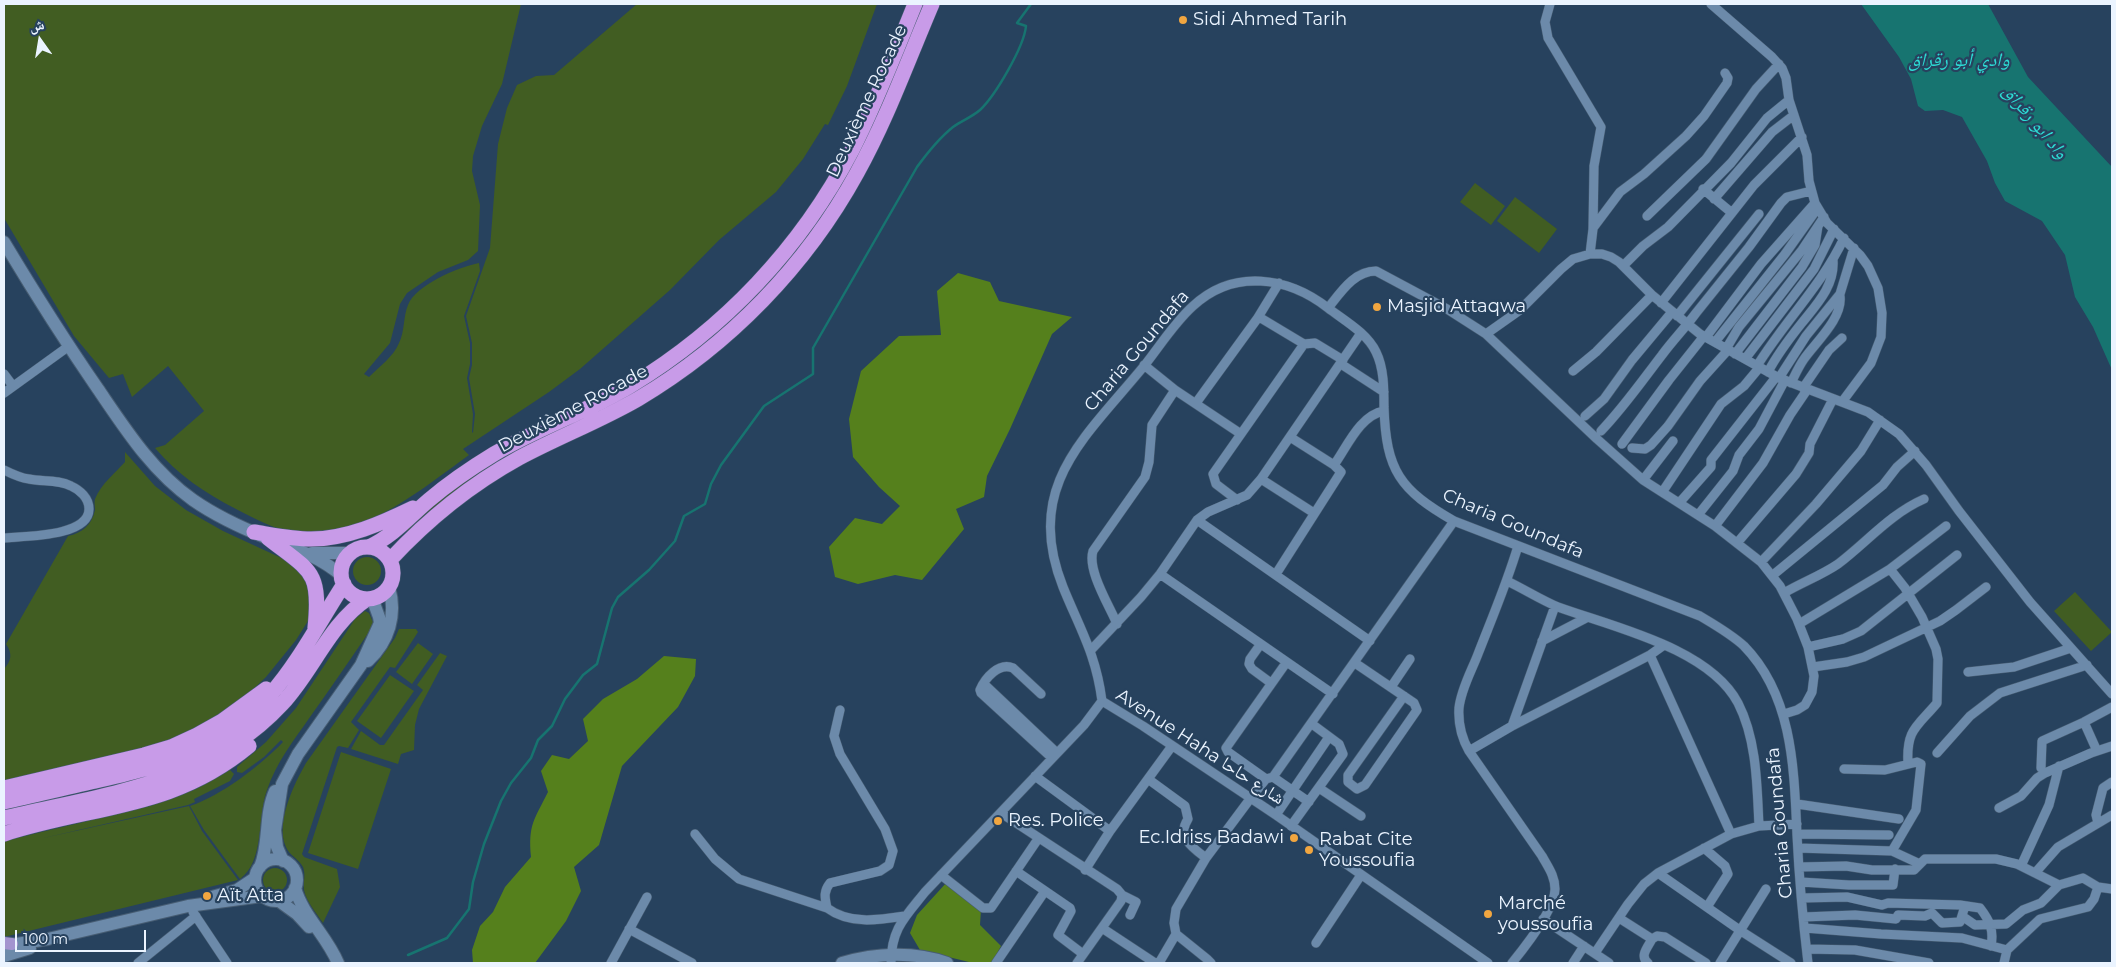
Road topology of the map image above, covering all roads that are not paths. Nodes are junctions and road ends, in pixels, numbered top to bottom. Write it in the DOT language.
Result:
graph roads {
  1 [pos="915,4"];
  2 [pos="932,4"];
  3 [pos="1550,4"];
  4 [pos="1712,4"];
  5 [pos="1779,64"];
  6 [pos="1725,73"];
  7 [pos="1789,100"];
  8 [pos="1794,115"];
  9 [pos="1802,137"];
  10 [pos="1703,189"];
  11 [pos="1811,191"];
  12 [pos="1714,199"];
  13 [pos="1816,206"];
  14 [pos="1732,213"];
  15 [pos="1759,214"];
  16 [pos="1647,216"];
  17 [pos="1821,221"];
  18 [pos="1593,229"];
  19 [pos="1834,229"];
  20 [pos="1844,238"];
  21 [pos="4,242"];
  22 [pos="1854,248"];
  23 [pos="1590,254"];
  24 [pos="1623,266"];
  25 [pos="1279,283"];
  26 [pos="1840,294"];
  27 [pos="1652,295"];
  28 [pos="1661,302"];
  29 [pos="1328,308"];
  30 [pos="1675,314"];
  31 [pos="1259,317"];
  32 [pos="1688,325"];
  33 [pos="1361,333"];
  34 [pos="1486,334"];
  35 [pos="1705,337"];
  36 [pos="1842,338"];
  37 [pos="1715,342"];
  38 [pos="1304,344"];
  39 [pos="69,346"];
  40 [pos="1730,351"];
  41 [pos="1745,359"];
  42 [pos="1342,362"];
  43 [pos="1144,366"];
  44 [pos="1573,371"];
  45 [pos="4,374"];
  46 [pos="1774,375"];
  47 [pos="13,386"];
  48 [pos="1805,389"];
  49 [pos="1175,390"];
  50 [pos="1384,392"];
  51 [pos="4,393"];
  52 [pos="1833,399"];
  53 [pos="1842,402"];
  54 [pos="1196,403"];
  55 [pos="1384,411"];
  56 [pos="1585,416"];
  57 [pos="1880,420"];
  58 [pos="1601,431"];
  59 [pos="1241,434"];
  60 [pos="1290,437"];
  61 [pos="1673,441"];
  62 [pos="1622,444"];
  63 [pos="1632,448"];
  64 [pos="1915,451"];
  65 [pos="1334,465"];
  66 [pos="4,470"];
  67 [pos="1261,478"];
  68 [pos="1643,480"];
  69 [pos="1664,491"];
  70 [pos="430,499"];
  71 [pos="1924,499"];
  72 [pos="1237,500"];
  73 [pos="1680,502"];
  74 [pos="1314,513"];
  75 [pos="1698,515"];
  76 [pos="1197,520"];
  77 [pos="1454,521"];
  78 [pos="1715,526"];
  79 [pos="1946,526"];
  80 [pos="261,535"];
  81 [pos="4,538"];
  82 [pos="1737,543"];
  83 [pos="369,546"];
  84 [pos="1518,546"];
  85 [pos="307,552"];
  86 [pos="350,552"];
  87 [pos="1957,555"];
  88 [pos="390,560"];
  89 [pos="1761,562"];
  90 [pos="1890,569"];
  91 [pos="1160,574"];
  92 [pos="1276,574"];
  93 [pos="1773,575"];
  94 [pos="342,580"];
  95 [pos="1507,581"];
  96 [pos="390,587"];
  97 [pos="1986,587"];
  98 [pos="1784,593"];
  99 [pos="1908,593"];
  100 [pos="370,599"];
  101 [pos="1555,606"];
  102 [pos="1588,617"];
  103 [pos="1117,624"];
  104 [pos="1798,624"];
  105 [pos="1927,627"];
  106 [pos="315,631"];
  107 [pos="1370,641"];
  108 [pos="1542,641"];
  109 [pos="1260,644"];
  110 [pos="1664,645"];
  111 [pos="1808,647"];
  112 [pos="2071,648"];
  113 [pos="1091,650"];
  114 [pos="1650,655"];
  115 [pos="1410,659"];
  116 [pos="1286,663"];
  117 [pos="1355,663"];
  118 [pos="361,665"];
  119 [pos="2087,666"];
  120 [pos="1813,667"];
  121 [pos="1968,672"];
  122 [pos="283,680"];
  123 [pos="1271,683"];
  124 [pos="1391,687"];
  125 [pos="1041,694"];
  126 [pos="1333,694"];
  127 [pos="2112,694"];
  128 [pos="1404,696"];
  129 [pos="1102,701"];
  130 [pos="2112,707"];
  131 [pos="840,710"];
  132 [pos="1784,714"];
  133 [pos="268,718"];
  134 [pos="2084,722"];
  135 [pos="1312,724"];
  136 [pos="1512,726"];
  137 [pos="1329,737"];
  138 [pos="1172,746"];
  139 [pos="2112,746"];
  140 [pos="1469,751"];
  141 [pos="2097,751"];
  142 [pos="1937,753"];
  143 [pos="1055,756"];
  144 [pos="1908,764"];
  145 [pos="2059,766"];
  146 [pos="2041,768"];
  147 [pos="1844,769"];
  148 [pos="1035,776"];
  149 [pos="1270,778"];
  150 [pos="1148,779"];
  151 [pos="2112,782"];
  152 [pos="282,784"];
  153 [pos="4,788"];
  154 [pos="1319,788"];
  155 [pos="1292,791"];
  156 [pos="1250,799"];
  157 [pos="4,802"];
  158 [pos="1309,802"];
  159 [pos="1796,804"];
  160 [pos="1999,808"];
  161 [pos="1002,813"];
  162 [pos="1276,815"];
  163 [pos="2112,815"];
  164 [pos="1361,816"];
  165 [pos="4,818"];
  166 [pos="1899,819"];
  167 [pos="2098,823"];
  168 [pos="1797,824"];
  169 [pos="1291,826"];
  170 [pos="1758,826"];
  171 [pos="1110,831"];
  172 [pos="4,834"];
  173 [pos="695,834"];
  174 [pos="1731,834"];
  175 [pos="1797,834"];
  176 [pos="1889,835"];
  177 [pos="1038,838"];
  178 [pos="1704,848"];
  179 [pos="1798,848"];
  180 [pos="1892,851"];
  181 [pos="1206,858"];
  182 [pos="284,861"];
  183 [pos="1920,864"];
  184 [pos="2021,866"];
  185 [pos="1799,867"];
  186 [pos="1895,869"];
  187 [pos="1085,870"];
  188 [pos="1016,871"];
  189 [pos="257,873"];
  190 [pos="1658,873"];
  191 [pos="2035,873"];
  192 [pos="941,875"];
  193 [pos="1361,875"];
  194 [pos="1801,882"];
  195 [pos="2060,885"];
  196 [pos="2098,887"];
  197 [pos="295,888"];
  198 [pos="1766,889"];
  199 [pos="2112,889"];
  200 [pos="1045,891"];
  201 [pos="262,896"];
  202 [pos="1122,896"];
  203 [pos="646,897"];
  204 [pos="1802,898"];
  205 [pos="279,901"];
  206 [pos="1964,906"];
  207 [pos="1707,907"];
  208 [pos="827,908"];
  209 [pos="192,911"];
  210 [pos="1130,915"];
  211 [pos="905,916"];
  212 [pos="1962,916"];
  213 [pos="1803,917"];
  214 [pos="1619,918"];
  215 [pos="1543,919"];
  216 [pos="1990,924"];
  217 [pos="1102,928"];
  218 [pos="1805,928"];
  219 [pos="629,929"];
  220 [pos="1741,931"];
  221 [pos="1176,934"];
  222 [pos="48,939"];
  223 [pos="1652,939"];
  224 [pos="1316,943"];
  225 [pos="6,945"];
  226 [pos="1584,946"];
  227 [pos="1991,946"];
  228 [pos="1807,949"];
  229 [pos="2007,950"];
  230 [pos="1595,953"];
  231 [pos="1083,954"];
  232 [pos="4,956"];
  233 [pos="891,959"];
  234 [pos="1781,961"];
  235 [pos="138,963"];
  236 [pos="228,963"];
  237 [pos="330,963"];
  238 [pos="338,963"];
  239 [pos="611,963"];
  240 [pos="692,963"];
  241 [pos="842,963"];
  242 [pos="947,963"];
  243 [pos="996,963"];
  244 [pos="1077,963"];
  245 [pos="1154,963"];
  246 [pos="1160,963"];
  247 [pos="1210,963"];
  248 [pos="1488,963"];
  249 [pos="1512,963"];
  250 [pos="1573,963"];
  251 [pos="1610,963"];
  252 [pos="1648,963"];
  253 [pos="1706,963"];
  254 [pos="1720,963"];
  255 [pos="1791,963"];
  256 [pos="1808,963"];
  257 [pos="1929,963"];
  258 [pos="2004,963"];
  1 -- 70 [label="highway, Deuxième Rocade"];
  2 -- 88 [label="highway, Deuxième Rocade"];
  3 -- 18 [label="street"];
  4 -- 5 [label="street"];
  5 -- 7 [label="street"];
  5 -- 16 [label="street"];
  6 -- 18 [label="street"];
  7 -- 8 [label="street"];
  7 -- 10 [label="street"];
  8 -- 9 [label="street"];
  8 -- 12 [label="street"];
  9 -- 11 [label="street"];
  9 -- 14 [label="street"];
  10 -- 12 [label="street"];
  10 -- 24 [label="street"];
  11 -- 13 [label="street"];
  11 -- 32 [label="street"];
  12 -- 14 [label="street"];
  13 -- 17 [label="street"];
  13 -- 35 [label="street"];
  13 -- 37 [label="street"];
  14 -- 28 [label="street"];
  15 -- 30 [label="street"];
  17 -- 19 [label="street"];
  17 -- 40 [label="street"];
  18 -- 23 [label="street"];
  19 -- 20 [label="street"];
  19 -- 41 [label="street"];
  20 -- 22 [label="street"];
  20 -- 46 [label="street"];
  21 -- 39 [label="street"];
  22 -- 26 [label="street"];
  22 -- 53 [label="street"];
  23 -- 24 [label="street"];
  23 -- 34 [label="street"];
  24 -- 27 [label="street"];
  25 -- 29 [label="street, Charia Goundafa"];
  25 -- 31 [label="street"];
  25 -- 43 [label="street, Charia Goundafa"];
  26 -- 46 [label="street"];
  26 -- 46 [label="street"];
  27 -- 28 [label="street"];
  27 -- 44 [label="street"];
  28 -- 30 [label="street"];
  29 -- 33 [label="street, Charia Goundafa"];
  29 -- 34 [label="street"];
  30 -- 32 [label="street"];
  30 -- 56 [label="street"];
  31 -- 38 [label="street"];
  31 -- 54 [label="street"];
  32 -- 35 [label="street"];
  32 -- 58 [label="street"];
  33 -- 42 [label="street"];
  33 -- 50 [label="street, Charia Goundafa"];
  34 -- 68 [label="street"];
  35 -- 37 [label="street"];
  35 -- 62 [label="street"];
  36 -- 48 [label="street"];
  37 -- 40 [label="street"];
  38 -- 42 [label="street"];
  38 -- 59 [label="street"];
  39 -- 47 [label="street"];
  39 -- 80 [label="street"];
  40 -- 41 [label="street"];
  40 -- 63 [label="street"];
  41 -- 46 [label="street"];
  42 -- 50 [label="street"];
  42 -- 60 [label="street"];
  43 -- 49 [label="street"];
  43 -- 113 [label="street, Charia Goundafa"];
  45 -- 47 [label="street"];
  46 -- 48 [label="street"];
  46 -- 69 [label="street"];
  46 -- 73 [label="street"];
  46 -- 75 [label="street"];
  47 -- 51 [label="street"];
  48 -- 52 [label="street"];
  48 -- 78 [label="street"];
  49 -- 54 [label="street"];
  49 -- 103 [label="street"];
  50 -- 55 [label="street, Charia Goundafa"];
  52 -- 53 [label="street"];
  52 -- 82 [label="street"];
  53 -- 57 [label="street"];
  54 -- 59 [label="street"];
  55 -- 65 [label="street"];
  55 -- 77 [label="street, Charia Goundafa"];
  57 -- 64 [label="street"];
  57 -- 89 [label="street"];
  59 -- 72 [label="street"];
  60 -- 65 [label="street"];
  60 -- 67 [label="street"];
  61 -- 68 [label="street"];
  64 -- 93 [label="street"];
  64 -- 112 [label="street"];
  65 -- 74 [label="street"];
  66 -- 81 [label="street"];
  67 -- 72 [label="street"];
  67 -- 74 [label="street"];
  68 -- 69 [label="street"];
  69 -- 73 [label="street"];
  70 -- 80 [label="highway"];
  70 -- 83 [label="highway, Deuxième Rocade"];
  71 -- 98 [label="street"];
  72 -- 76 [label="street"];
  73 -- 75 [label="street"];
  74 -- 92 [label="street"];
  75 -- 78 [label="street"];
  76 -- 91 [label="street"];
  76 -- 92 [label="street"];
  77 -- 84 [label="street, Charia Goundafa"];
  77 -- 107 [label="street"];
  78 -- 82 [label="street"];
  79 -- 90 [label="street"];
  80 -- 85 [label="street"];
  80 -- 106 [label="highway"];
  82 -- 89 [label="street"];
  83 -- 86 [label="highway"];
  83 -- 88 [label="highway"];
  84 -- 95 [label="street"];
  84 -- 132 [label="street, Charia Goundafa"];
  85 -- 86 [label="street"];
  85 -- 94 [label="street"];
  86 -- 94 [label="highway"];
  87 -- 99 [label="street"];
  88 -- 96 [label="highway"];
  89 -- 93 [label="street"];
  90 -- 99 [label="street"];
  90 -- 104 [label="street"];
  91 -- 103 [label="street"];
  91 -- 109 [label="street"];
  92 -- 107 [label="street"];
  93 -- 98 [label="street"];
  94 -- 100 [label="highway"];
  94 -- 106 [label="highway"];
  95 -- 101 [label="street"];
  95 -- 140 [label="street"];
  96 -- 100 [label="highway"];
  96 -- 118 [label="street"];
  97 -- 105 [label="street"];
  98 -- 104 [label="street"];
  99 -- 105 [label="street"];
  99 -- 111 [label="street"];
  100 -- 118 [label="street"];
  100 -- 133 [label="highway"];
  101 -- 102 [label="street"];
  101 -- 108 [label="street"];
  102 -- 108 [label="street"];
  102 -- 110 [label="street"];
  103 -- 113 [label="street"];
  104 -- 111 [label="street"];
  105 -- 120 [label="street"];
  105 -- 144 [label="street"];
  106 -- 122 [label="highway"];
  107 -- 117 [label="street"];
  108 -- 136 [label="street"];
  109 -- 116 [label="street"];
  109 -- 123 [label="street"];
  110 -- 114 [label="street"];
  110 -- 170 [label="street"];
  111 -- 120 [label="street"];
  112 -- 119 [label="street"];
  112 -- 121 [label="street"];
  113 -- 129 [label="street, Charia Goundafa"];
  114 -- 136 [label="street"];
  114 -- 174 [label="street"];
  115 -- 124 [label="street"];
  116 -- 123 [label="street"];
  116 -- 126 [label="street"];
  117 -- 124 [label="street"];
  117 -- 126 [label="street"];
  118 -- 152 [label="street"];
  119 -- 127 [label="street"];
  119 -- 142 [label="street"];
  120 -- 132 [label="street"];
  122 -- 153 [label="highway"];
  122 -- 157 [label="highway"];
  123 -- 149 [label="street"];
  124 -- 128 [label="street"];
  125 -- 143 [label="street"];
  126 -- 135 [label="street"];
  128 -- 128 [label="street"];
  129 -- 138 [label="street, Avenue Haha شارع حاحا"];
  129 -- 143 [label="street, Avenue Haha شارع حاحا"];
  130 -- 134 [label="street"];
  131 -- 208 [label="street"];
  132 -- 159 [label="street, Charia Goundafa"];
  133 -- 165 [label="highway"];
  133 -- 172 [label="highway"];
  134 -- 141 [label="street"];
  134 -- 146 [label="street"];
  135 -- 137 [label="street"];
  135 -- 149 [label="street"];
  136 -- 140 [label="street"];
  137 -- 154 [label="street"];
  137 -- 155 [label="street"];
  138 -- 150 [label="street"];
  138 -- 156 [label="street, Avenue Haha شارع حاحا"];
  139 -- 141 [label="street"];
  140 -- 215 [label="street"];
  141 -- 145 [label="street"];
  143 -- 148 [label="street, Avenue Haha شارع حاحا"];
  144 -- 147 [label="street"];
  144 -- 180 [label="street"];
  145 -- 160 [label="street"];
  145 -- 184 [label="street"];
  148 -- 161 [label="street, Avenue Haha شارع حاحا"];
  148 -- 171 [label="street"];
  149 -- 155 [label="street"];
  149 -- 156 [label="street"];
  150 -- 171 [label="street"];
  150 -- 181 [label="street"];
  151 -- 167 [label="street"];
  152 -- 182 [label="street"];
  152 -- 189 [label="street"];
  154 -- 158 [label="street"];
  154 -- 164 [label="street"];
  155 -- 158 [label="street"];
  155 -- 162 [label="street"];
  156 -- 162 [label="street, Avenue Haha شارع حاحا"];
  156 -- 181 [label="street"];
  158 -- 169 [label="street"];
  159 -- 166 [label="street"];
  159 -- 168 [label="street, Charia Goundafa"];
  161 -- 177 [label="street"];
  161 -- 192 [label="street, Avenue Haha شارع حاحا"];
  162 -- 169 [label="street, Avenue Haha شارع حاحا"];
  163 -- 167 [label="street"];
  167 -- 191 [label="street"];
  168 -- 170 [label="street"];
  168 -- 175 [label="street, Charia Goundafa"];
  169 -- 193 [label="street, Avenue Haha شارع حاحا"];
  170 -- 174 [label="street"];
  171 -- 187 [label="street"];
  173 -- 208 [label="street"];
  174 -- 178 [label="street"];
  175 -- 176 [label="street"];
  175 -- 179 [label="street, Charia Goundafa"];
  177 -- 187 [label="street"];
  177 -- 188 [label="street"];
  178 -- 190 [label="street"];
  178 -- 207 [label="street"];
  179 -- 180 [label="street"];
  179 -- 185 [label="street, Charia Goundafa"];
  180 -- 183 [label="street"];
  181 -- 221 [label="street"];
  182 -- 189 [label="street"];
  182 -- 197 [label="street"];
  183 -- 184 [label="street"];
  183 -- 186 [label="street"];
  184 -- 191 [label="street"];
  185 -- 186 [label="street"];
  185 -- 194 [label="street, Charia Goundafa"];
  186 -- 194 [label="street"];
  187 -- 202 [label="street"];
  188 -- 192 [label="street"];
  188 -- 200 [label="street"];
  189 -- 201 [label="street"];
  189 -- 209 [label="street"];
  190 -- 207 [label="street"];
  190 -- 214 [label="street"];
  191 -- 195 [label="street"];
  192 -- 211 [label="street, Avenue Haha شارع حاحا"];
  193 -- 224 [label="street"];
  193 -- 248 [label="street, Avenue Haha شارع حاحا"];
  194 -- 204 [label="street, Charia Goundafa"];
  195 -- 196 [label="street"];
  195 -- 216 [label="street"];
  196 -- 199 [label="street"];
  196 -- 229 [label="street"];
  197 -- 205 [label="street"];
  197 -- 238 [label="street"];
  198 -- 220 [label="street"];
  200 -- 231 [label="street"];
  200 -- 243 [label="street"];
  201 -- 205 [label="street"];
  201 -- 209 [label="street"];
  202 -- 210 [label="street"];
  202 -- 217 [label="street"];
  203 -- 219 [label="street"];
  204 -- 206 [label="street"];
  204 -- 213 [label="street, Charia Goundafa"];
  205 -- 237 [label="street"];
  206 -- 212 [label="street"];
  206 -- 216 [label="street"];
  207 -- 220 [label="street"];
  208 -- 211 [label="street"];
  209 -- 222 [label="street"];
  209 -- 235 [label="street"];
  209 -- 236 [label="street"];
  211 -- 233 [label="street, Avenue Haha شارع حاحا"];
  212 -- 213 [label="street"];
  212 -- 216 [label="street"];
  213 -- 218 [label="street, Charia Goundafa"];
  214 -- 223 [label="street"];
  214 -- 230 [label="street"];
  215 -- 226 [label="street"];
  215 -- 249 [label="street"];
  216 -- 227 [label="street"];
  217 -- 231 [label="street"];
  217 -- 245 [label="street"];
  218 -- 227 [label="street"];
  218 -- 228 [label="street, Charia Goundafa"];
  219 -- 239 [label="street"];
  219 -- 240 [label="street"];
  220 -- 234 [label="street"];
  220 -- 254 [label="street"];
  221 -- 246 [label="street"];
  221 -- 247 [label="street"];
  222 -- 225 [label="street"];
  222 -- 232 [label="street"];
  223 -- 252 [label="street"];
  223 -- 253 [label="street"];
  226 -- 230 [label="street"];
  226 -- 250 [label="street"];
  227 -- 229 [label="street"];
  228 -- 256 [label="street, Charia Goundafa"];
  228 -- 257 [label="street"];
  229 -- 258 [label="street"];
  230 -- 251 [label="street"];
  231 -- 244 [label="street"];
  233 -- 241 [label="street"];
  233 -- 242 [label="street"];
  234 -- 255 [label="street"];
}
